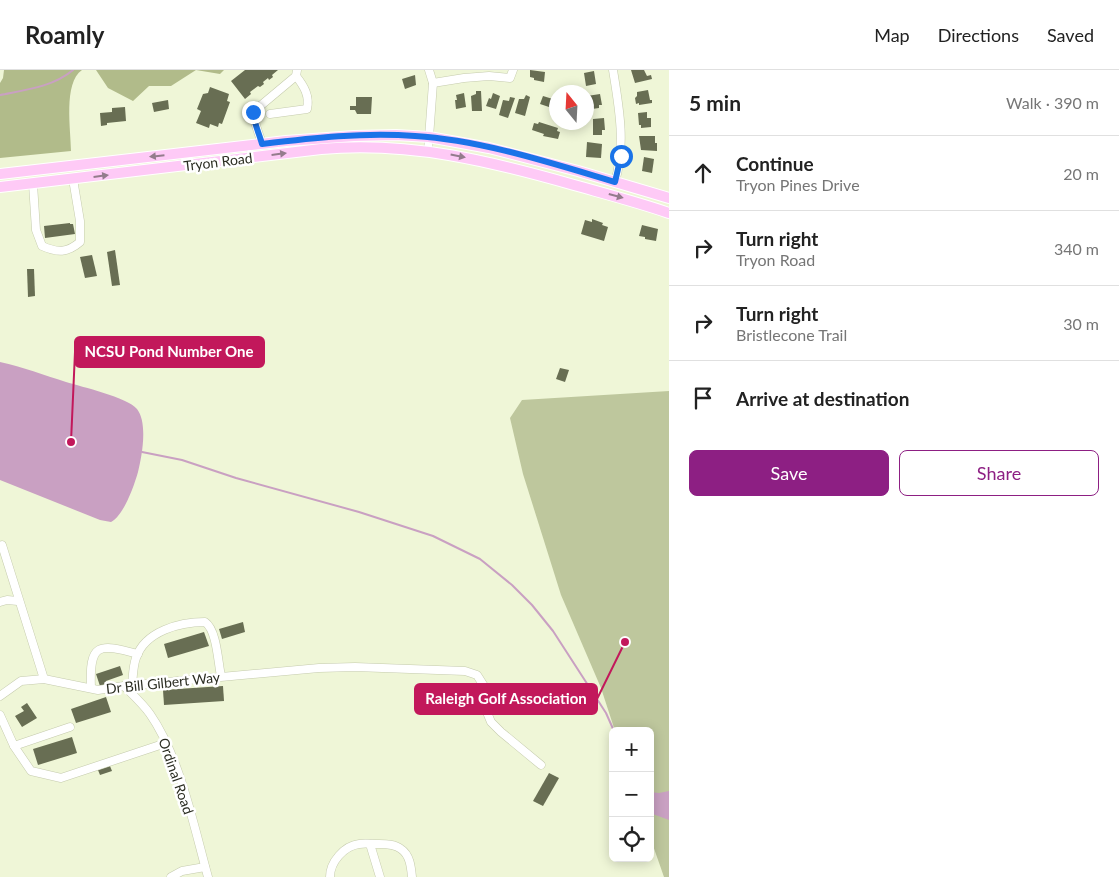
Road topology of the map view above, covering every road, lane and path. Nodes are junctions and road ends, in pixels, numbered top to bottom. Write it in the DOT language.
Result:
graph roads {
  1 [pos="429,70"];
  2 [pos="513,70"];
  3 [pos="613,70"];
  4 [pos="297,73"];
  5 [pos="433,83"];
  6 [pos="270,114"];
  7 [pos="429,137"];
  8 [pos="262,144"];
  9 [pos="428,151"];
  10 [pos="0,174"];
  11 [pos="73,179"];
  12 [pos="615,182"];
  13 [pos="33,184"];
  14 [pos="0,188"];
  15 [pos="669,198"];
  16 [pos="669,213"];
  17 [pos="2,545"];
  18 [pos="0,602"];
  19 [pos="18,602"];
  20 [pos="138,654"];
  21 [pos="221,676"];
  22 [pos="44,679"];
  23 [pos="128,686"];
  24 [pos="91,688"];
  25 [pos="0,696"];
  26 [pos="0,715"];
  27 [pos="70,727"];
  28 [pos="166,743"];
  29 [pos="14,746"];
  30 [pos="541,764"];
  31 [pos="370,844"];
  32 [pos="205,867"];
  33 [pos="171,877"];
  34 [pos="208,877"];
  35 [pos="330,877"];
  36 [pos="380,877"];
  37 [pos="412,877"];
  1 -- 5 [label="street"];
  2 -- 5 [label="street"];
  3 -- 12 [label="street"];
  4 -- 6 [label="street"];
  4 -- 8 [label="street"];
  5 -- 7 [label="street"];
  7 -- 8 [label="main road, Tryon Road"];
  7 -- 9 [label="street"];
  7 -- 12 [label="main road, Tryon Road"];
  8 -- 10 [label="main road, Tryon Road, one-way"];
  11 -- 9 [label="main road, Tryon Road, one-way"];
  9 -- 16 [label="main road, Tryon Road, one-way"];
  11 -- 13 [label="main road, Tryon Road"];
  11 -- 13 [label="street"];
  12 -- 15 [label="main road, Tryon Road"];
  13 -- 14 [label="main road, Tryon Road"];
  17 -- 19 [label="street"];
  18 -- 19 [label="street"];
  19 -- 22 [label="street"];
  20 -- 21 [label="street"];
  20 -- 23 [label="street"];
  20 -- 24 [label="street"];
  21 -- 23 [label="street, Dr Bill Gilbert Way"];
  21 -- 30 [label="street, Dr Bill Gilbert Way"];
  22 -- 24 [label="street, Dr Bill Gilbert Way"];
  22 -- 25 [label="street, Dr Bill Gilbert Way"];
  23 -- 24 [label="street, Dr Bill Gilbert Way"];
  23 -- 28 [label="street, Ordinal Road"];
  26 -- 29 [label="street"];
  27 -- 29 [label="street"];
  28 -- 29 [label="street"];
  28 -- 32 [label="street, Ordinal Road"];
  31 -- 35 [label="street"];
  31 -- 36 [label="street"];
  31 -- 37 [label="street"];
  32 -- 33 [label="street"];
  32 -- 34 [label="street, Ordinal Road"];
}
